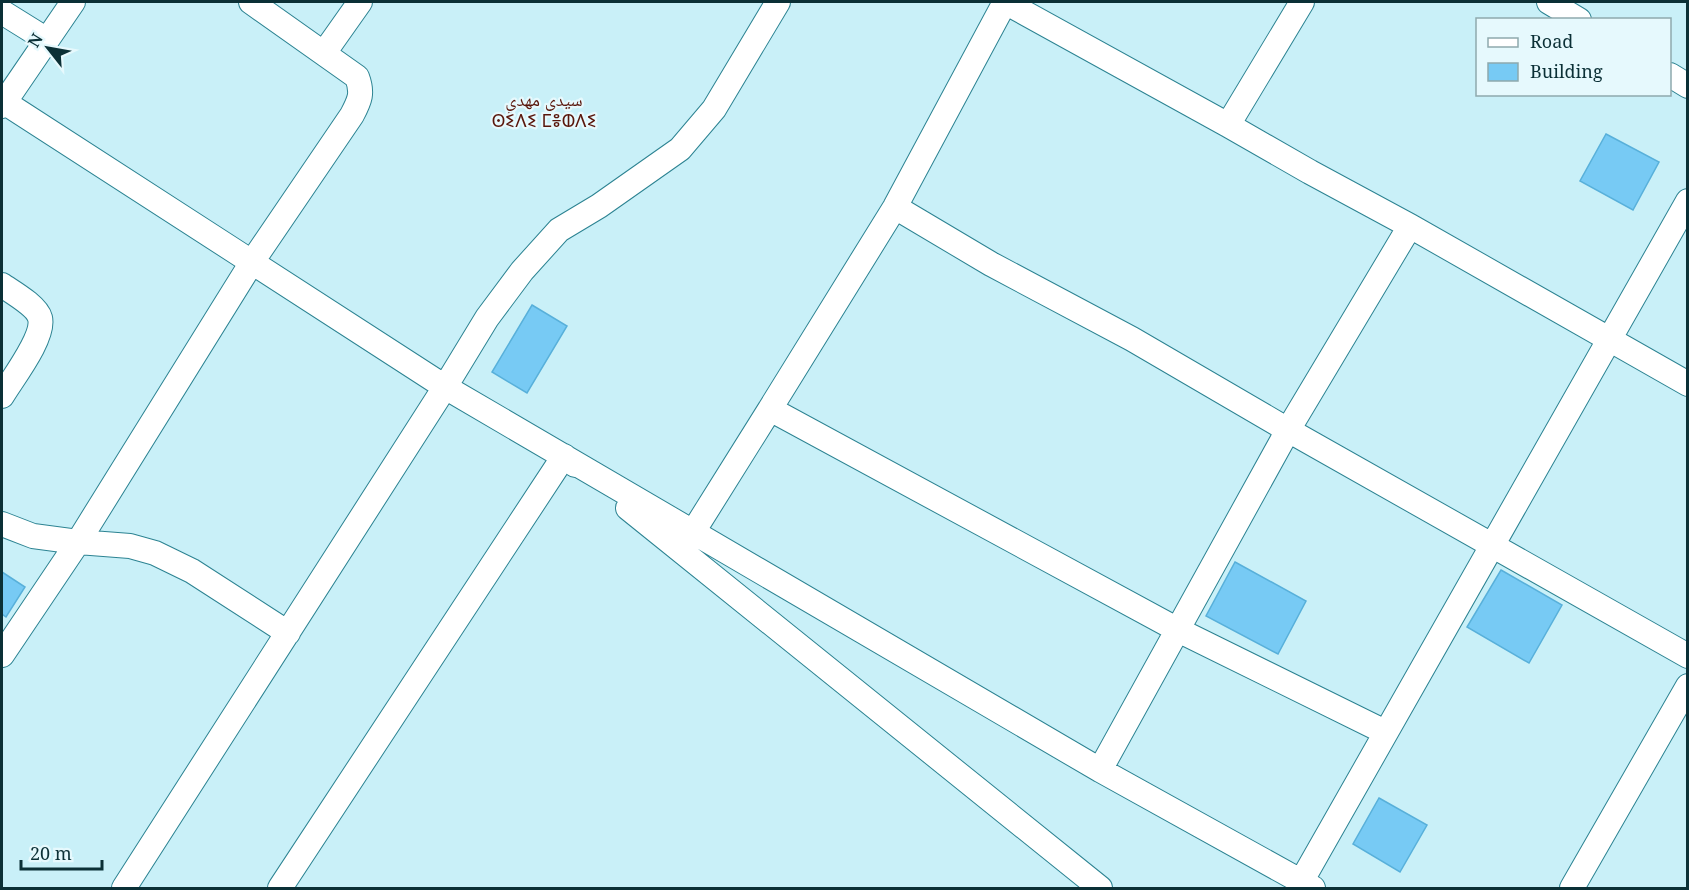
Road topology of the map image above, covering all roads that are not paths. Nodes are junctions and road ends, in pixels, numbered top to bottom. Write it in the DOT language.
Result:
graph roads {
  1 [pos="73,2"];
  2 [pos="251,2"];
  3 [pos="360,2"];
  4 [pos="778,2"];
  5 [pos="1005,2"];
  6 [pos="1302,2"];
  7 [pos="1549,2"];
  8 [pos="2,12"];
  9 [pos="1576,18"];
  10 [pos="47,39"];
  11 [pos="324,53"];
  12 [pos="1671,76"];
  13 [pos="1688,86"];
  14 [pos="3,104"];
  15 [pos="1228,125"];
  16 [pos="1688,201"];
  17 [pos="895,207"];
  18 [pos="1410,226"];
  19 [pos="252,262"];
  20 [pos="2,285"];
  21 [pos="1608,339"];
  22 [pos="1688,384"];
  23 [pos="445,387"];
  24 [pos="2,396"];
  25 [pos="770,409"];
  26 [pos="1288,430"];
  27 [pos="564,456"];
  28 [pos="2,524"];
  29 [pos="693,532"];
  30 [pos="78,542"];
  31 [pos="1491,545"];
  32 [pos="1178,630"];
  33 [pos="288,633"];
  34 [pos="2,655"];
  35 [pos="1688,656"];
  36 [pos="1688,686"];
  37 [pos="1680,716"];
  38 [pos="1385,732"];
  39 [pos="1100,770"];
  40 [pos="1307,885"];
  41 [pos="124,888"];
  42 [pos="280,888"];
  43 [pos="1100,888"];
  44 [pos="1572,888"];
  1 -- 10 [label="street"];
  2 -- 11 [label="street"];
  3 -- 11 [label="street"];
  4 -- 23 [label="street"];
  5 -- 15 [label="street"];
  5 -- 17 [label="street"];
  6 -- 15 [label="street"];
  7 -- 9 [label="street"];
  8 -- 10 [label="street"];
  10 -- 14 [label="street"];
  11 -- 19 [label="street"];
  12 -- 13 [label="street"];
  14 -- 19 [label="street"];
  15 -- 18 [label="street"];
  16 -- 21 [label="street"];
  17 -- 25 [label="street"];
  17 -- 26 [label="street"];
  18 -- 21 [label="street"];
  18 -- 26 [label="street"];
  19 -- 23 [label="street"];
  19 -- 30 [label="street"];
  20 -- 24 [label="street"];
  21 -- 22 [label="street"];
  21 -- 31 [label="street"];
  23 -- 27 [label="street"];
  23 -- 33 [label="street"];
  25 -- 29 [label="street"];
  25 -- 32 [label="street"];
  26 -- 31 [label="street"];
  26 -- 32 [label="street"];
  27 -- 29 [label="street"];
  27 -- 42 [label="street"];
  27 -- 43 [label="street"];
  28 -- 30 [label="street"];
  29 -- 39 [label="street"];
  30 -- 33 [label="street"];
  30 -- 34 [label="street"];
  31 -- 35 [label="street"];
  31 -- 38 [label="street"];
  32 -- 38 [label="street"];
  32 -- 39 [label="street"];
  33 -- 41 [label="street"];
  36 -- 37 [label="street"];
  37 -- 44 [label="street"];
  38 -- 40 [label="street"];
  39 -- 40 [label="street"];
}
